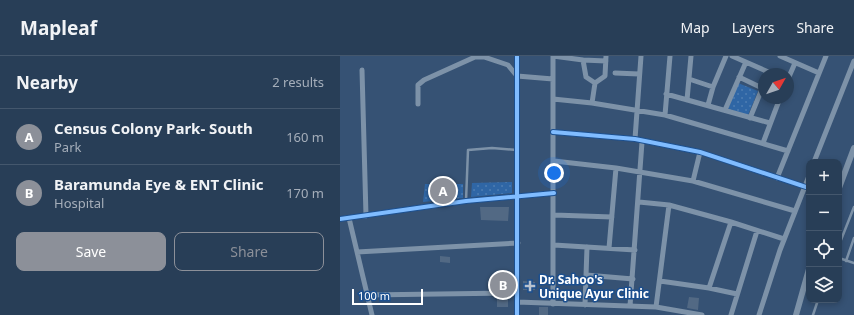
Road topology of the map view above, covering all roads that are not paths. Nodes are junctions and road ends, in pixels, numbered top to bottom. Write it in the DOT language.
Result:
graph roads {
  1 [pos="517,56"];
  2 [pos="553,56"];
  3 [pos="641,56"];
  4 [pos="670,56"];
  5 [pos="691,56"];
  6 [pos="726,56"];
  7 [pos="732,56"];
  8 [pos="780,56"];
  9 [pos="826,56"];
  10 [pos="576,57"];
  11 [pos="493,58"];
  12 [pos="606,59"];
  13 [pos="583,60"];
  14 [pos="854,60"];
  15 [pos="746,62"];
  16 [pos="794,63"];
  17 [pos="759,68"];
  18 [pos="792,68"];
  19 [pos="362,70"];
  20 [pos="615,73"];
  21 [pos="819,73"];
  22 [pos="639,74"];
  23 [pos="518,76"];
  24 [pos="739,77"];
  25 [pos="553,79"];
  26 [pos="689,79"];
  27 [pos="595,83"];
  28 [pos="758,84"];
  29 [pos="713,87"];
  30 [pos="666,94"];
  31 [pos="758,98"];
  32 [pos="553,99"];
  33 [pos="687,100"];
  34 [pos="592,103"];
  35 [pos="418,104"];
  36 [pos="778,104"];
  37 [pos="708,105"];
  38 [pos="637,110"];
  39 [pos="724,110"];
  40 [pos="665,115"];
  41 [pos="750,118"];
  42 [pos="770,123"];
  43 [pos="553,132"];
  44 [pos="635,139"];
  45 [pos="642,142"];
  46 [pos="763,143"];
  47 [pos="854,148"];
  48 [pos="518,150"];
  49 [pos="788,151"];
  50 [pos="700,152"];
  51 [pos="815,159"];
  52 [pos="554,162"];
  53 [pos="616,168"];
  54 [pos="640,171"];
  55 [pos="777,178"];
  56 [pos="842,180"];
  57 [pos="693,182"];
  58 [pos="806,187"];
  59 [pos="806,189"];
  60 [pos="554,193"];
  61 [pos="518,195"];
  62 [pos="466,201"];
  63 [pos="638,202"];
  64 [pos="669,205"];
  65 [pos="854,207"];
  66 [pos="795,211"];
  67 [pos="554,215"];
  68 [pos="366,216"];
  69 [pos="612,217"];
  70 [pos="349,218"];
  71 [pos="340,219"];
  72 [pos="731,222"];
  73 [pos="757,231"];
  74 [pos="842,238"];
  75 [pos="854,238"];
  76 [pos="784,239"];
  77 [pos="518,243"];
  78 [pos="554,245"];
  79 [pos="587,247"];
  80 [pos="609,248"];
  81 [pos="635,250"];
  82 [pos="357,252"];
  83 [pos="842,259"];
  84 [pos="846,261"];
  85 [pos="854,263"];
  86 [pos="586,275"];
  87 [pos="633,279"];
  88 [pos="806,280"];
  89 [pos="660,281"];
  90 [pos="709,288"];
  91 [pos="517,293"];
  92 [pos="738,294"];
  93 [pos="367,295"];
  94 [pos="517,302"];
  95 [pos="817,303"];
  96 [pos="553,304"];
  97 [pos="585,305"];
  98 [pos="630,306"];
  99 [pos="656,307"];
  100 [pos="689,313"];
  101 [pos="372,315"];
  102 [pos="517,315"];
  103 [pos="702,315"];
  104 [pos="731,315"];
  105 [pos="759,315"];
  106 [pos="796,315"];
  107 [pos="813,315"];
  1 -- 23 [label="street"];
  2 -- 10 [label="street"];
  2 -- 25 [label="street"];
  3 -- 22 [label="street"];
  4 -- 30 [label="street"];
  5 -- 26 [label="street"];
  6 -- 29 [label="street"];
  7 -- 15 [label="street"];
  8 -- 16 [label="street"];
  9 -- 21 [label="street"];
  10 -- 13 [label="street"];
  11 -- 23 [label="street"];
  11 -- 35 [label="street"];
  12 -- 13 [label="street"];
  12 -- 27 [label="street"];
  13 -- 27 [label="street"];
  14 -- 51 [label="street"];
  15 -- 17 [label="street"];
  15 -- 24 [label="street"];
  16 -- 18 [label="street"];
  16 -- 21 [label="street"];
  19 -- 68 [label="street"];
  20 -- 22 [label="street"];
  21 -- 49 [label="street"];
  22 -- 38 [label="street"];
  23 -- 25 [label="street"];
  23 -- 48 [label="street"];
  24 -- 28 [label="street"];
  24 -- 39 [label="street"];
  25 -- 32 [label="street"];
  26 -- 29 [label="street"];
  26 -- 33 [label="street"];
  27 -- 34 [label="street"];
  29 -- 37 [label="street"];
  30 -- 33 [label="street"];
  30 -- 40 [label="street"];
  31 -- 41 [label="street"];
  32 -- 34 [label="street"];
  32 -- 43 [label="street"];
  33 -- 37 [label="street"];
  34 -- 38 [label="street"];
  36 -- 42 [label="street"];
  37 -- 39 [label="street"];
  38 -- 40 [label="street"];
  38 -- 44 [label="street"];
  39 -- 41 [label="street"];
  40 -- 46 [label="street"];
  41 -- 42 [label="street"];
  42 -- 46 [label="street"];
  43 -- 44 [label="street"];
  43 -- 52 [label="street"];
  44 -- 45 [label="street"];
  45 -- 50 [label="street"];
  45 -- 54 [label="street"];
  46 -- 49 [label="street"];
  47 -- 56 [label="street"];
  48 -- 61 [label="street"];
  48 -- 62 [label="lane"];
  49 -- 55 [label="street"];
  50 -- 55 [label="street"];
  50 -- 57 [label="street"];
  52 -- 53 [label="street"];
  52 -- 60 [label="street"];
  53 -- 54 [label="street"];
  53 -- 69 [label="street"];
  54 -- 57 [label="street"];
  54 -- 63 [label="street"];
  55 -- 58 [label="street"];
  57 -- 66 [label="street"];
  59 -- 66 [label="street"];
  60 -- 61 [label="street"];
  60 -- 67 [label="street"];
  61 -- 62 [label="street"];
  61 -- 77 [label="street"];
  62 -- 68 [label="street"];
  63 -- 64 [label="street"];
  63 -- 81 [label="street"];
  64 -- 72 [label="street"];
  64 -- 89 [label="street"];
  65 -- 74 [label="lane"];
  66 -- 76 [label="street"];
  67 -- 69 [label="street"];
  67 -- 78 [label="street"];
  68 -- 70 [label="street"];
  69 -- 80 [label="street"];
  70 -- 71 [label="street"];
  70 -- 82 [label="street"];
  72 -- 73 [label="street"];
  72 -- 90 [label="street"];
  73 -- 76 [label="street"];
  73 -- 92 [label="street"];
  75 -- 84 [label="lane"];
  76 -- 105 [label="street"];
  77 -- 82 [label="street"];
  77 -- 91 [label="street"];
  78 -- 79 [label="street"];
  78 -- 96 [label="street"];
  79 -- 80 [label="street"];
  79 -- 86 [label="street"];
  80 -- 81 [label="street"];
  81 -- 87 [label="street"];
  82 -- 93 [label="street"];
  83 -- 84 [label="lane"];
  84 -- 85 [label="lane"];
  86 -- 87 [label="street"];
  86 -- 97 [label="street"];
  87 -- 98 [label="street"];
  88 -- 106 [label="street"];
  89 -- 90 [label="street"];
  89 -- 99 [label="street"];
  90 -- 92 [label="street"];
  91 -- 93 [label="street"];
  91 -- 94 [label="street"];
  92 -- 104 [label="street"];
  93 -- 101 [label="street"];
  94 -- 96 [label="street"];
  94 -- 102 [label="street"];
  95 -- 107 [label="lane"];
  96 -- 97 [label="street"];
  97 -- 98 [label="street"];
  98 -- 99 [label="street"];
  99 -- 100 [label="street"];
  100 -- 103 [label="street"];
}
